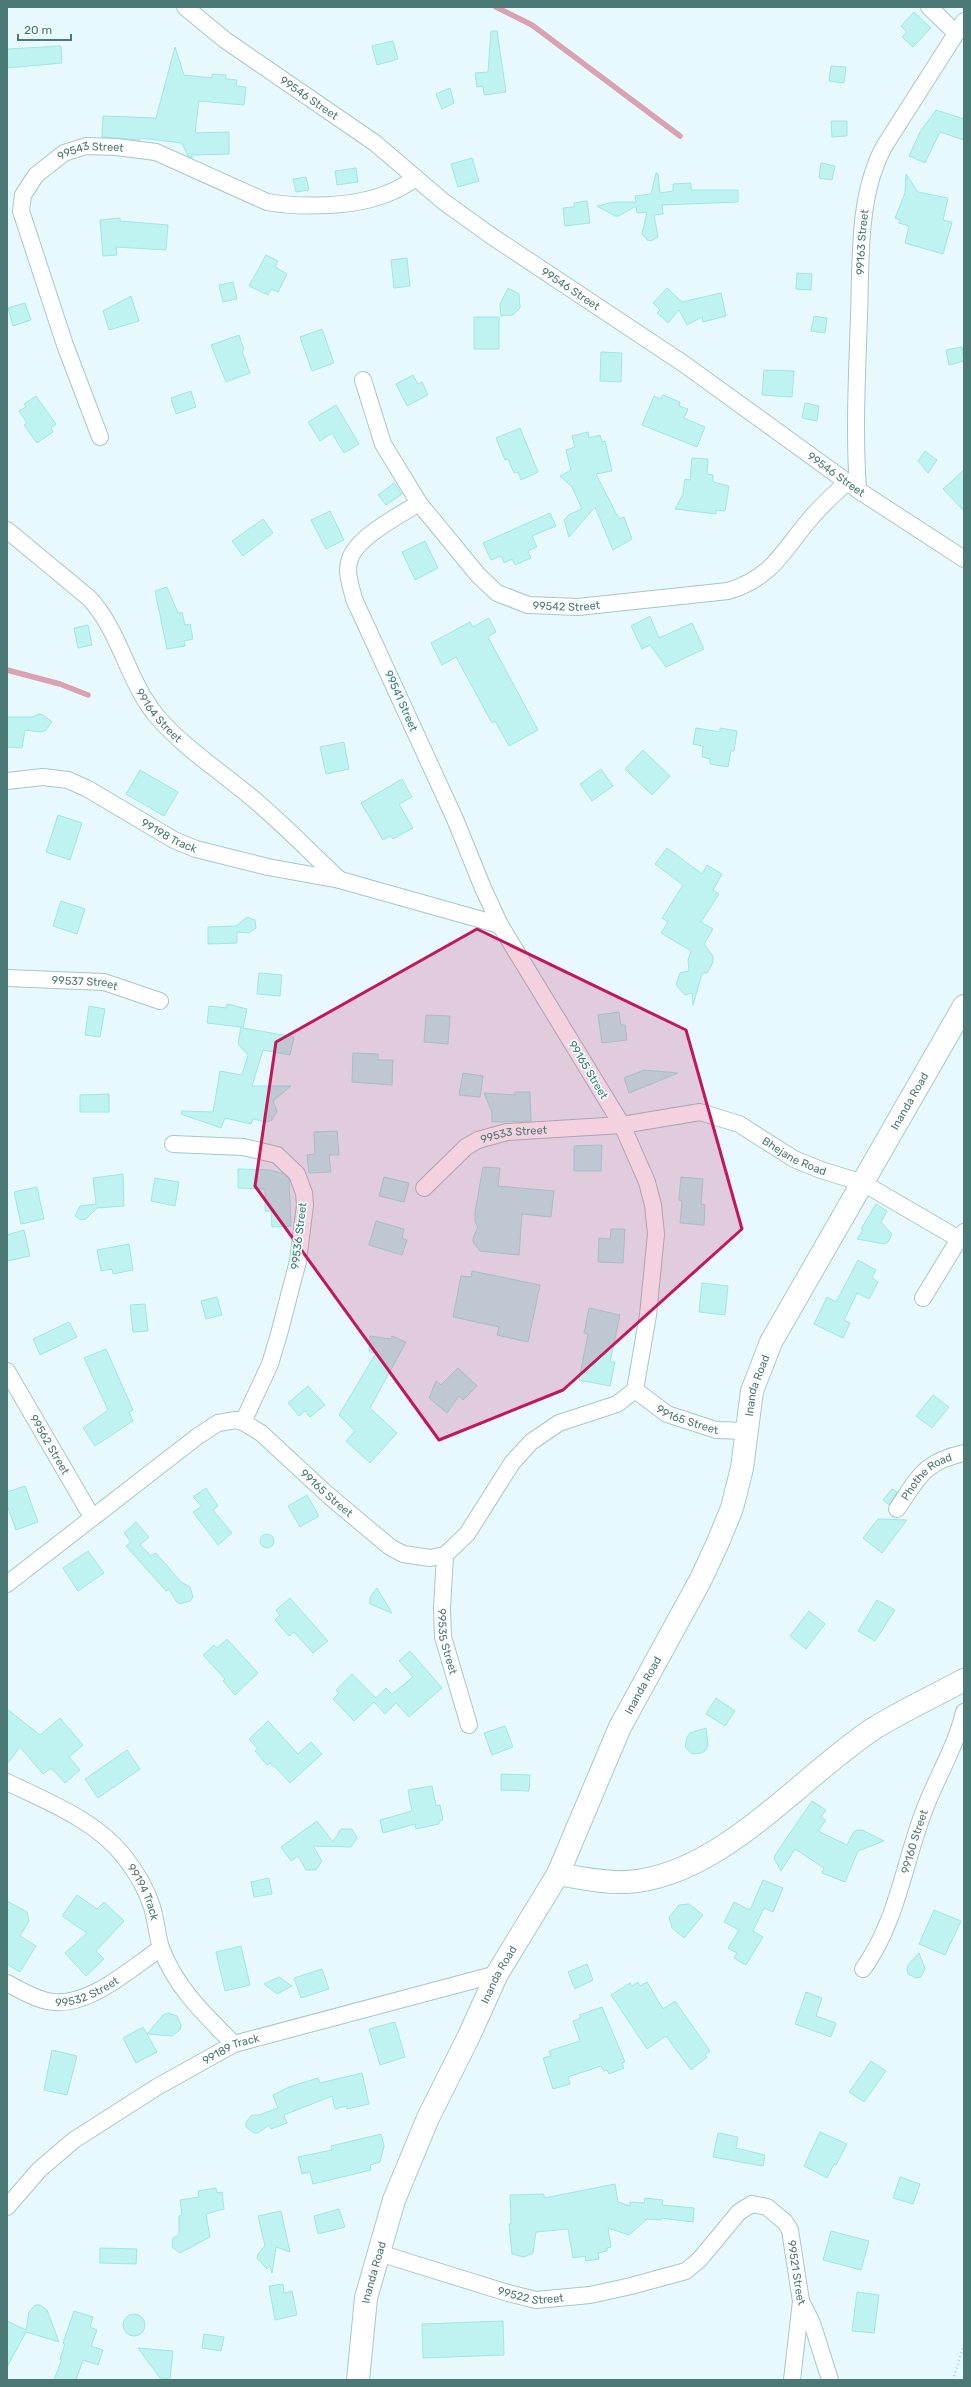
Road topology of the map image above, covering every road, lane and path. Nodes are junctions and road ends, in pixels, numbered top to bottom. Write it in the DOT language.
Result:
graph roads {
  1 [pos="185,7"];
  2 [pos="929,7"];
  3 [pos="960,26"];
  4 [pos="416,178"];
  5 [pos="364,380"];
  6 [pos="100,437"];
  7 [pos="852,486"];
  8 [pos="420,503"];
  9 [pos="7,530"];
  10 [pos="964,559"];
  11 [pos="7,781"];
  12 [pos="340,880"];
  13 [pos="500,925"];
  14 [pos="7,978"];
  15 [pos="160,1001"];
  16 [pos="964,1006"];
  17 [pos="622,1125"];
  18 [pos="173,1144"];
  19 [pos="863,1183"];
  20 [pos="424,1188"];
  21 [pos="961,1235"];
  22 [pos="922,1298"];
  23 [pos="7,1371"];
  24 [pos="635,1390"];
  25 [pos="243,1422"];
  26 [pos="746,1431"];
  27 [pos="964,1453"];
  28 [pos="897,1510"];
  29 [pos="92,1517"];
  30 [pos="445,1555"];
  31 [pos="7,1584"];
  32 [pos="964,1680"];
  33 [pos="964,1712"];
  34 [pos="469,1725"];
  35 [pos="7,1782"];
  36 [pos="558,1874"];
  37 [pos="161,1948"];
  38 [pos="864,1969"];
  39 [pos="497,1974"];
  40 [pos="7,1983"];
  41 [pos="234,2044"];
  42 [pos="7,2207"];
  43 [pos="379,2253"];
  44 [pos="686,2271"];
  45 [pos="801,2301"];
  46 [pos="964,2344"];
  47 [pos="358,2380"];
  48 [pos="792,2380"];
  49 [pos="830,2380"];
  50 [pos="953,2380"];
  1 -- 4 [label="street, 99546 Street"];
  2 -- 3 [label="street"];
  3 -- 7 [label="street, 99163 Street"];
  4 -- 6 [label="street, 99543 Street"];
  4 -- 7 [label="street, 99546 Street"];
  5 -- 8 [label="street, 99542 Street"];
  7 -- 8 [label="street, 99542 Street"];
  7 -- 10 [label="street, 99546 Street"];
  8 -- 13 [label="street, 99541 Street"];
  9 -- 12 [label="street, 99164 Street"];
  11 -- 12 [label="street, 99198 Track"];
  12 -- 13 [label="street"];
  13 -- 17 [label="street, 99165 Street"];
  14 -- 15 [label="street, 99537 Street"];
  16 -- 19 [label="street, Inanda Road"];
  17 -- 19 [label="street, Bhejane Road"];
  17 -- 20 [label="street, 99533 Street"];
  17 -- 24 [label="street, 99165 Street"];
  18 -- 25 [label="street, 99536 Street"];
  19 -- 21 [label="street, Bhejane Road"];
  19 -- 26 [label="street, Inanda Road"];
  21 -- 22 [label="street, Bhejane Road"];
  23 -- 29 [label="street, 99562 Street"];
  24 -- 26 [label="street, 99165 Street"];
  24 -- 30 [label="street"];
  25 -- 29 [label="street"];
  25 -- 30 [label="street, 99165 Street"];
  26 -- 36 [label="street, Inanda Road"];
  27 -- 28 [label="street, Phothe Road"];
  29 -- 31 [label="street"];
  30 -- 34 [label="street, 99535 Street"];
  32 -- 36 [label="street"];
  33 -- 38 [label="street, 99160 Street"];
  35 -- 37 [label="street, 99194 Track"];
  36 -- 39 [label="street, Inanda Road"];
  37 -- 40 [label="street, 99532 Street"];
  37 -- 41 [label="street, 99194 Track"];
  39 -- 41 [label="street, 99189 Track"];
  39 -- 43 [label="street, Inanda Road"];
  41 -- 42 [label="street, 99189 Track"];
  43 -- 44 [label="street, 99522 Street"];
  43 -- 47 [label="street, Inanda Road"];
  44 -- 45 [label="street, 99521 Street"];
  45 -- 48 [label="street"];
  45 -- 49 [label="street, 99521 Street"];
  46 -- 50 [label="path"];
}
